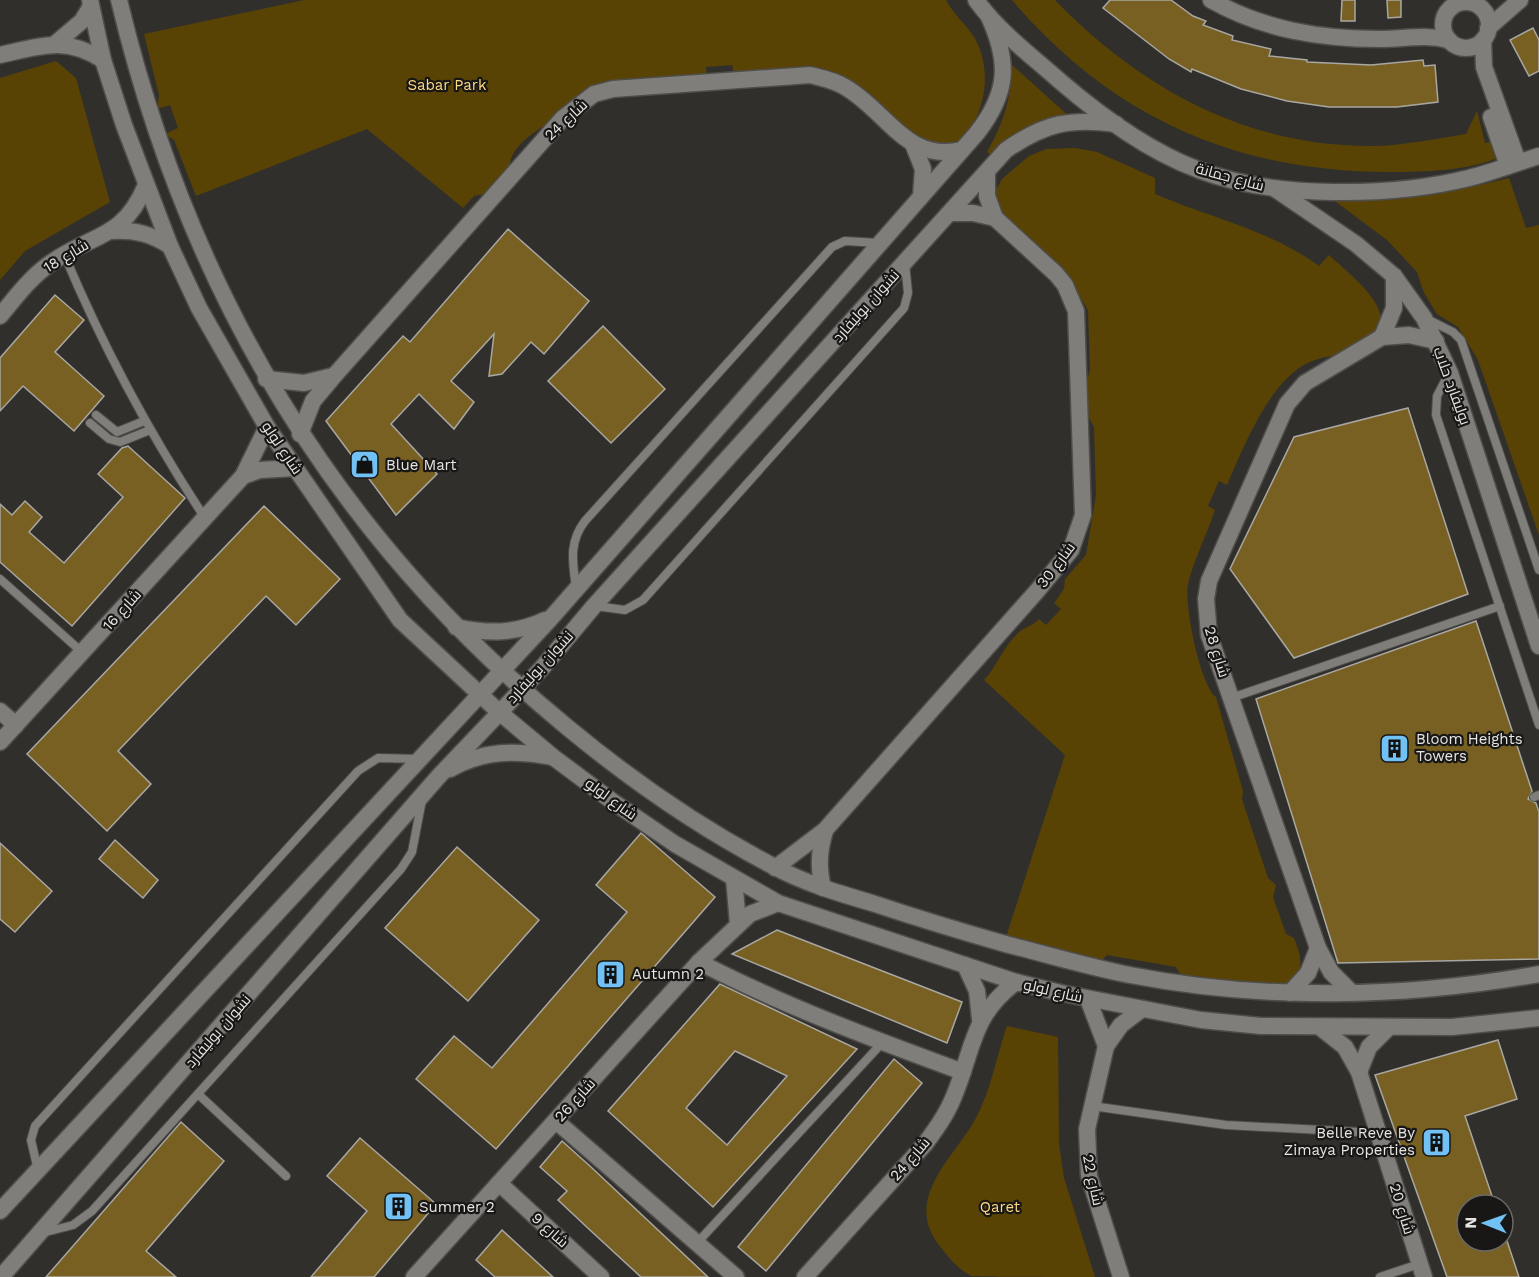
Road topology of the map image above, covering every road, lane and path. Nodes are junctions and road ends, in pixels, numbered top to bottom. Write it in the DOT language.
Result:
graph roads {
  1 [pos="119,0"];
  2 [pos="976,0"];
  3 [pos="985,0"];
  4 [pos="1211,0"];
  5 [pos="90,3"];
  6 [pos="1515,3"];
  7 [pos="1474,4"];
  8 [pos="1449,9"];
  9 [pos="989,17"];
  10 [pos="1486,34"];
  11 [pos="1417,36"];
  12 [pos="56,43"];
  13 [pos="1455,44"];
  14 [pos="0,55"];
  15 [pos="103,60"];
  16 [pos="151,117"];
  17 [pos="1116,124"];
  18 [pos="124,125"];
  19 [pos="913,144"];
  20 [pos="962,150"];
  21 [pos="1539,156"];
  22 [pos="1513,164"];
  23 [pos="987,172"];
  24 [pos="146,185"];
  25 [pos="1274,188"];
  26 [pos="921,196"];
  27 [pos="950,213"];
  28 [pos="995,218"];
  29 [pos="113,231"];
  30 [pos="879,243"];
  31 [pos="170,246"];
  32 [pos="64,254"];
  33 [pos="905,263"];
  34 [pos="1394,276"];
  35 [pos="0,316"];
  36 [pos="1424,318"];
  37 [pos="1382,336"];
  38 [pos="1436,341"];
  39 [pos="1450,372"];
  40 [pos="334,376"];
  41 [pos="266,379"];
  42 [pos="96,415"];
  43 [pos="144,421"];
  44 [pos="90,423"];
  45 [pos="267,427"];
  46 [pos="150,430"];
  47 [pos="300,434"];
  48 [pos="295,468"];
  49 [pos="243,476"];
  50 [pos="205,518"];
  51 [pos="1539,570"];
  52 [pos="0,579"];
  53 [pos="576,589"];
  54 [pos="594,606"];
  55 [pos="1500,606"];
  56 [pos="551,618"];
  57 [pos="456,627"];
  58 [pos="1539,646"];
  59 [pos="83,653"];
  60 [pos="502,671"];
  61 [pos="521,690"];
  62 [pos="480,695"];
  63 [pos="1231,698"];
  64 [pos="0,711"];
  65 [pos="500,711"];
  66 [pos="16,725"];
  67 [pos="1539,725"];
  68 [pos="0,742"];
  69 [pos="553,757"];
  70 [pos="421,759"];
  71 [pos="439,776"];
  72 [pos="423,794"];
  73 [pos="825,830"];
  74 [pos="775,868"];
  75 [pos="734,878"];
  76 [pos="823,888"];
  77 [pos="778,903"];
  78 [pos="738,924"];
  79 [pos="1318,948"];
  80 [pos="699,962"];
  81 [pos="965,965"];
  82 [pos="1539,974"];
  83 [pos="1017,982"];
  84 [pos="1351,992"];
  85 [pos="1290,993"];
  86 [pos="1088,999"];
  87 [pos="1142,1010"];
  88 [pos="1539,1018"];
  89 [pos="980,1019"];
  90 [pos="1321,1028"];
  91 [pos="1388,1028"];
  92 [pos="882,1043"];
  93 [pos="1106,1046"];
  94 [pos="963,1072"];
  95 [pos="1359,1072"];
  96 [pos="198,1094"];
  97 [pos="1092,1106"];
  98 [pos="556,1121"];
  99 [pos="1378,1133"];
  100 [pos="38,1170"];
  101 [pos="286,1176"];
  102 [pos="499,1183"];
  103 [pos="3,1206"];
  104 [pos="42,1233"];
  105 [pos="696,1244"];
  106 [pos="1422,1270"];
  107 [pos="2,1277"];
  108 [pos="414,1277"];
  109 [pos="601,1277"];
  110 [pos="736,1277"];
  111 [pos="805,1277"];
  112 [pos="1121,1277"];
  113 [pos="1380,1277"];
  1 -- 16 [label="street, شارع لولو"];
  2 -- 9 [label="street, شارع جمانة"];
  3 -- 9 [label="lane"];
  4 -- 11 [label="street"];
  5 -- 12 [label="street"];
  5 -- 15 [label="street, شارع لولو"];
  6 -- 7 [label="street"];
  6 -- 10 [label="street"];
  7 -- 8 [label="street"];
  7 -- 10 [label="street"];
  8 -- 11 [label="street"];
  8 -- 13 [label="street"];
  9 -- 17 [label="street, شارع جمانة"];
  9 -- 20 [label="street, نشوان بوليفارد"];
  10 -- 13 [label="street"];
  10 -- 22 [label="street"];
  11 -- 13 [label="street"];
  12 -- 14 [label="street"];
  12 -- 15 [label="street"];
  13 -- 22 [label="street"];
  15 -- 18 [label="street, شارع لولو"];
  16 -- 18 [label="street"];
  16 -- 41 [label="street, شارع لولو"];
  17 -- 23 [label="street, نشوان بوليفارد"];
  17 -- 25 [label="street, شارع جمانة"];
  18 -- 24 [label="street, شارع لولو"];
  19 -- 20 [label="street, شارع 24"];
  19 -- 26 [label="street"];
  19 -- 40 [label="street, شارع 24"];
  20 -- 26 [label="street, نشوان بوليفارد"];
  21 -- 22 [label="street, شارع جمانة"];
  22 -- 25 [label="street, شارع جمانة"];
  23 -- 27 [label="street, نشوان بوليفارد"];
  23 -- 28 [label="street"];
  24 -- 29 [label="street, شارع 18"];
  24 -- 31 [label="street, شارع لولو"];
  25 -- 34 [label="street, بوليفارد حلاب"];
  26 -- 30 [label="street, نشوان بوليفارد"];
  27 -- 28 [label="street"];
  27 -- 33 [label="street, نشوان بوليفارد"];
  28 -- 73 [label="street, شارع 30"];
  29 -- 31 [label="street, شارع 18"];
  29 -- 32 [label="street, شارع 18"];
  30 -- 53 [label="street, نشوان بوليفارد"];
  30 -- 53 [label="lane"];
  31 -- 45 [label="street, شارع لولو"];
  32 -- 35 [label="street, شارع 18"];
  32 -- 43 [label="lane"];
  33 -- 54 [label="street, نشوان بوليفارد"];
  33 -- 54 [label="lane"];
  34 -- 36 [label="street, بوليفارد حلاب"];
  34 -- 37 [label="street"];
  36 -- 38 [label="street, بوليفارد حلاب"];
  36 -- 51 [label="lane"];
  37 -- 38 [label="street, شارع 28"];
  37 -- 63 [label="street, شارع 28"];
  38 -- 39 [label="street, بوليفارد حلاب"];
  39 -- 55 [label="lane"];
  39 -- 58 [label="street, بوليفارد حلاب"];
  40 -- 41 [label="street"];
  40 -- 47 [label="street, شارع 24"];
  41 -- 47 [label="street, شارع لولو"];
  42 -- 43 [label="lane"];
  43 -- 46 [label="lane"];
  44 -- 46 [label="lane"];
  45 -- 48 [label="street, شارع لولو"];
  45 -- 49 [label="street, شارع 16"];
  46 -- 50 [label="lane"];
  47 -- 57 [label="street, شارع لولو"];
  48 -- 49 [label="street"];
  48 -- 62 [label="street, شارع لولو"];
  49 -- 50 [label="street, شارع 16"];
  50 -- 59 [label="street, شارع 16"];
  52 -- 59 [label="lane"];
  53 -- 56 [label="street, نشوان بوليفارد"];
  54 -- 61 [label="street, نشوان بوليفارد"];
  55 -- 63 [label="lane"];
  55 -- 67 [label="lane"];
  56 -- 57 [label="street"];
  56 -- 60 [label="street, نشوان بوليفارد"];
  57 -- 60 [label="street, شارع لولو"];
  59 -- 66 [label="street, شارع 16"];
  60 -- 61 [label="street, شارع لولو"];
  60 -- 62 [label="street, نشوان بوليفارد"];
  61 -- 65 [label="street, نشوان بوليفارد"];
  61 -- 74 [label="street, شارع لولو"];
  62 -- 65 [label="street, شارع لولو"];
  62 -- 70 [label="street, نشوان بوليفارد"];
  63 -- 79 [label="street, شارع 28"];
  64 -- 66 [label="street"];
  65 -- 69 [label="street, شارع لولو"];
  65 -- 71 [label="street, نشوان بوليفارد"];
  66 -- 68 [label="street, شارع 16"];
  69 -- 71 [label="street"];
  69 -- 75 [label="street, شارع لولو"];
  70 -- 100 [label="street, نشوان بوليفارد"];
  70 -- 100 [label="lane"];
  71 -- 72 [label="street, نشوان بوليفارد"];
  72 -- 96 [label="lane"];
  72 -- 104 [label="street, نشوان بوليفارد"];
  73 -- 74 [label="street, شارع 30"];
  73 -- 76 [label="street, شارع 30"];
  74 -- 76 [label="street, شارع لولو"];
  75 -- 77 [label="street, شارع لولو"];
  75 -- 78 [label="street"];
  76 -- 85 [label="street, شارع لولو"];
  77 -- 78 [label="street, شارع 26"];
  77 -- 81 [label="street, شارع لولو"];
  78 -- 80 [label="street, شارع 26"];
  79 -- 84 [label="street, شارع 28"];
  79 -- 85 [label="street"];
  80 -- 92 [label="street"];
  80 -- 98 [label="street, شارع 26"];
  81 -- 83 [label="street, شارع لولو"];
  81 -- 89 [label="street, شارع 24"];
  82 -- 84 [label="street, شارع لولو"];
  83 -- 86 [label="street, شارع لولو"];
  83 -- 89 [label="street, شارع 24"];
  84 -- 85 [label="street, شارع لولو"];
  86 -- 87 [label="street, شارع لولو"];
  86 -- 93 [label="street"];
  87 -- 90 [label="street, شارع لولو"];
  87 -- 93 [label="street, شارع 22"];
  88 -- 91 [label="street, شارع لولو"];
  89 -- 94 [label="street, شارع 24"];
  90 -- 91 [label="street, شارع لولو"];
  90 -- 95 [label="street, شارع 20"];
  91 -- 95 [label="street"];
  92 -- 94 [label="street"];
  92 -- 105 [label="lane"];
  93 -- 97 [label="street, شارع 22"];
  94 -- 111 [label="street, شارع 24"];
  95 -- 99 [label="street, شارع 20"];
  96 -- 101 [label="lane"];
  96 -- 104 [label="lane"];
  97 -- 99 [label="lane"];
  97 -- 112 [label="street, شارع 22"];
  98 -- 102 [label="street, شارع 26"];
  98 -- 105 [label="street"];
  99 -- 106 [label="street, شارع 20"];
  100 -- 103 [label="street, نشوان بوليفارد"];
  102 -- 108 [label="street, شارع 26"];
  102 -- 109 [label="street, شارع 9"];
  104 -- 107 [label="street, نشوان بوليفارد"];
  105 -- 110 [label="street"];
  106 -- 113 [label="lane"];
}
